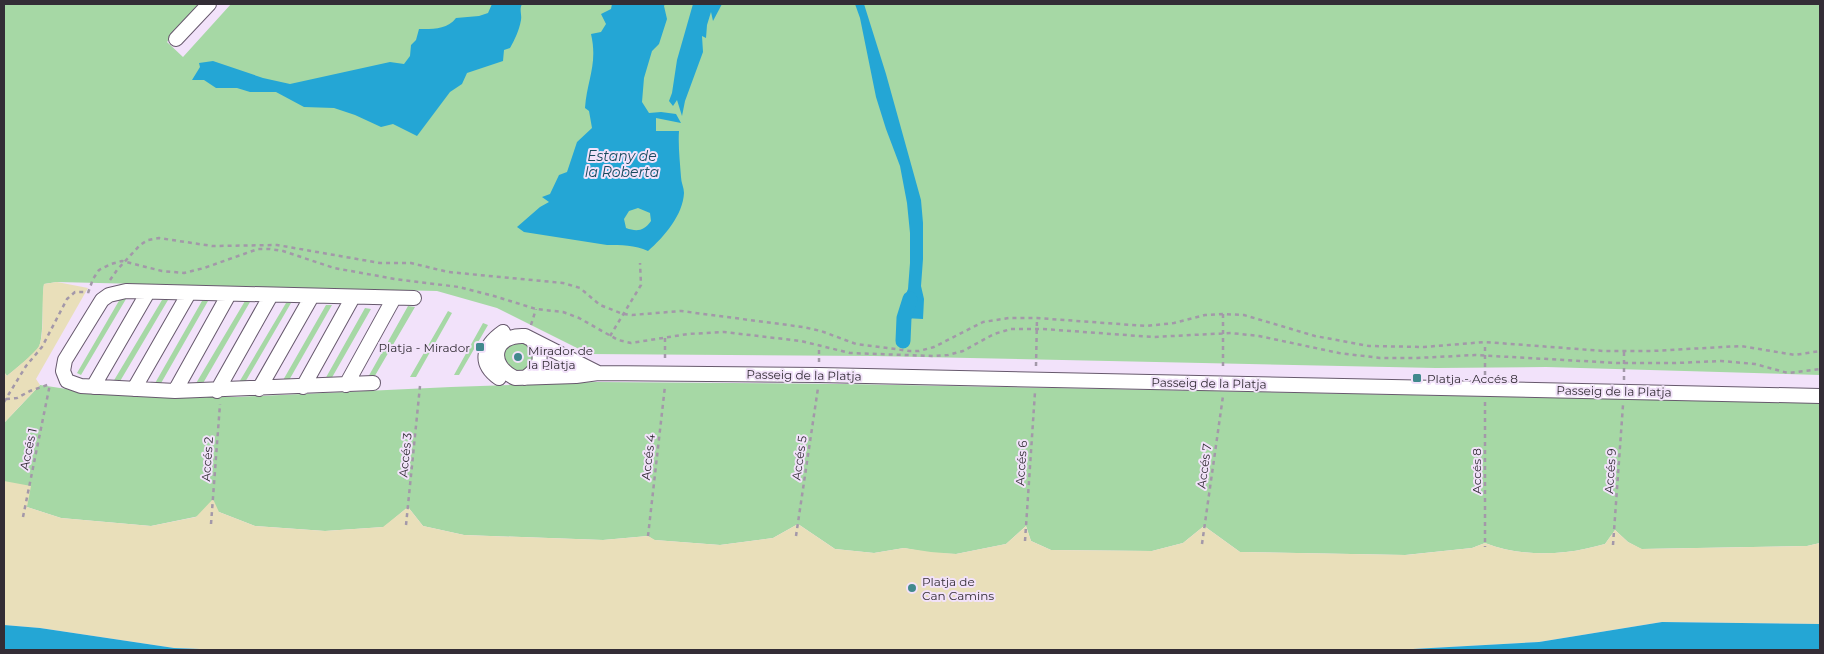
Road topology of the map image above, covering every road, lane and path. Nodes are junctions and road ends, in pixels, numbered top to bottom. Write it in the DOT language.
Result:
graph roads {
  1 [pos="209,4"];
  2 [pos="176,40"];
  3 [pos="124,261"];
  4 [pos="640,263"];
  5 [pos="88,292"];
  6 [pos="148,292"];
  7 [pos="189,293"];
  8 [pos="230,294"];
  9 [pos="271,295"];
  10 [pos="312,296"];
  11 [pos="106,297"];
  12 [pos="353,297"];
  13 [pos="394,298"];
  14 [pos="414,298"];
  15 [pos="536,309"];
  16 [pos="623,314"];
  17 [pos="1223,314"];
  18 [pos="1037,318"];
  19 [pos="510,328"];
  20 [pos="1036,329"];
  21 [pos="1223,333"];
  22 [pos="531,335"];
  23 [pos="610,336"];
  24 [pos="665,338"];
  25 [pos="1485,342"];
  26 [pos="819,346"];
  27 [pos="1624,351"];
  28 [pos="1820,351"];
  29 [pos="1485,355"];
  30 [pos="1624,363"];
  31 [pos="666,366"];
  32 [pos="819,367"];
  33 [pos="1820,369"];
  34 [pos="1036,372"];
  35 [pos="598,373"];
  36 [pos="64,376"];
  37 [pos="1223,376"];
  38 [pos="499,378"];
  39 [pos="525,378"];
  40 [pos="666,380"];
  41 [pos="818,381"];
  42 [pos="1485,381"];
  43 [pos="373,383"];
  44 [pos="50,384"];
  45 [pos="1624,384"];
  46 [pos="346,385"];
  47 [pos="420,386"];
  48 [pos="1035,386"];
  49 [pos="93,387"];
  50 [pos="303,387"];
  51 [pos="134,389"];
  52 [pos="259,389"];
  53 [pos="1224,389"];
  54 [pos="175,391"];
  55 [pos="219,393"];
  56 [pos="1485,395"];
  57 [pos="1820,396"];
  58 [pos="1624,398"];
  59 [pos="5,400"];
  60 [pos="23,516"];
  61 [pos="211,524"];
  62 [pos="406,525"];
  63 [pos="648,536"];
  64 [pos="796,536"];
  65 [pos="1025,541"];
  66 [pos="1202,544"];
  67 [pos="1613,545"];
  68 [pos="1485,547"];
  1 -- 2 [label="street"];
  3 -- 5 [label="path"];
  3 -- 11 [label="path"];
  3 -- 15 [label="path"];
  3 -- 16 [label="path"];
  4 -- 16 [label="path, bridge"];
  5 -- 11 [label="path"];
  5 -- 59 [label="path"];
  6 -- 7 [label="street"];
  6 -- 11 [label="street"];
  6 -- 49 [label="street"];
  7 -- 8 [label="street"];
  7 -- 51 [label="street"];
  8 -- 9 [label="street"];
  8 -- 54 [label="street"];
  9 -- 10 [label="street"];
  9 -- 55 [label="street"];
  10 -- 12 [label="street"];
  10 -- 52 [label="street"];
  11 -- 36 [label="street"];
  12 -- 13 [label="street"];
  12 -- 50 [label="street"];
  13 -- 14 [label="street"];
  13 -- 46 [label="street"];
  15 -- 22 [label="path"];
  15 -- 23 [label="path"];
  16 -- 18 [label="path"];
  16 -- 23 [label="path, bridge"];
  17 -- 18 [label="path"];
  17 -- 21 [label="path"];
  17 -- 25 [label="path"];
  18 -- 20 [label="path"];
  19 -- 38 [label="street"];
  20 -- 21 [label="path"];
  20 -- 26 [label="path"];
  20 -- 34 [label="path"];
  21 -- 29 [label="path"];
  21 -- 37 [label="path"];
  22 -- 35 [label="street, Passeig de la Platja"];
  22 -- 39 [label="street"];
  22 -- 39 [label="street, Passeig de la Platja"];
  23 -- 24 [label="path"];
  24 -- 26 [label="path"];
  24 -- 31 [label="path"];
  25 -- 27 [label="path"];
  25 -- 29 [label="path"];
  26 -- 32 [label="path"];
  27 -- 28 [label="path"];
  27 -- 30 [label="path"];
  29 -- 30 [label="path"];
  29 -- 42 [label="path"];
  30 -- 33 [label="path"];
  30 -- 45 [label="path"];
  35 -- 39 [label="street, Passeig de la Platja"];
  35 -- 57 [label="street, Passeig de la Platja"];
  36 -- 44 [label="path"];
  36 -- 49 [label="street"];
  40 -- 63 [label="path, Accés 4"];
  41 -- 64 [label="path, Accés 5"];
  43 -- 46 [label="street"];
  44 -- 59 [label="path"];
  44 -- 60 [label="path, Accés 1"];
  46 -- 50 [label="street"];
  47 -- 62 [label="path, Accés 3"];
  48 -- 65 [label="path, Accés 6"];
  49 -- 51 [label="street"];
  50 -- 52 [label="street"];
  51 -- 54 [label="street"];
  52 -- 55 [label="street"];
  53 -- 66 [label="path, Accés 7"];
  54 -- 55 [label="street"];
  55 -- 61 [label="path, Accés 2"];
  56 -- 68 [label="path, Accés 8"];
  58 -- 67 [label="path, Accés 9"];
}
